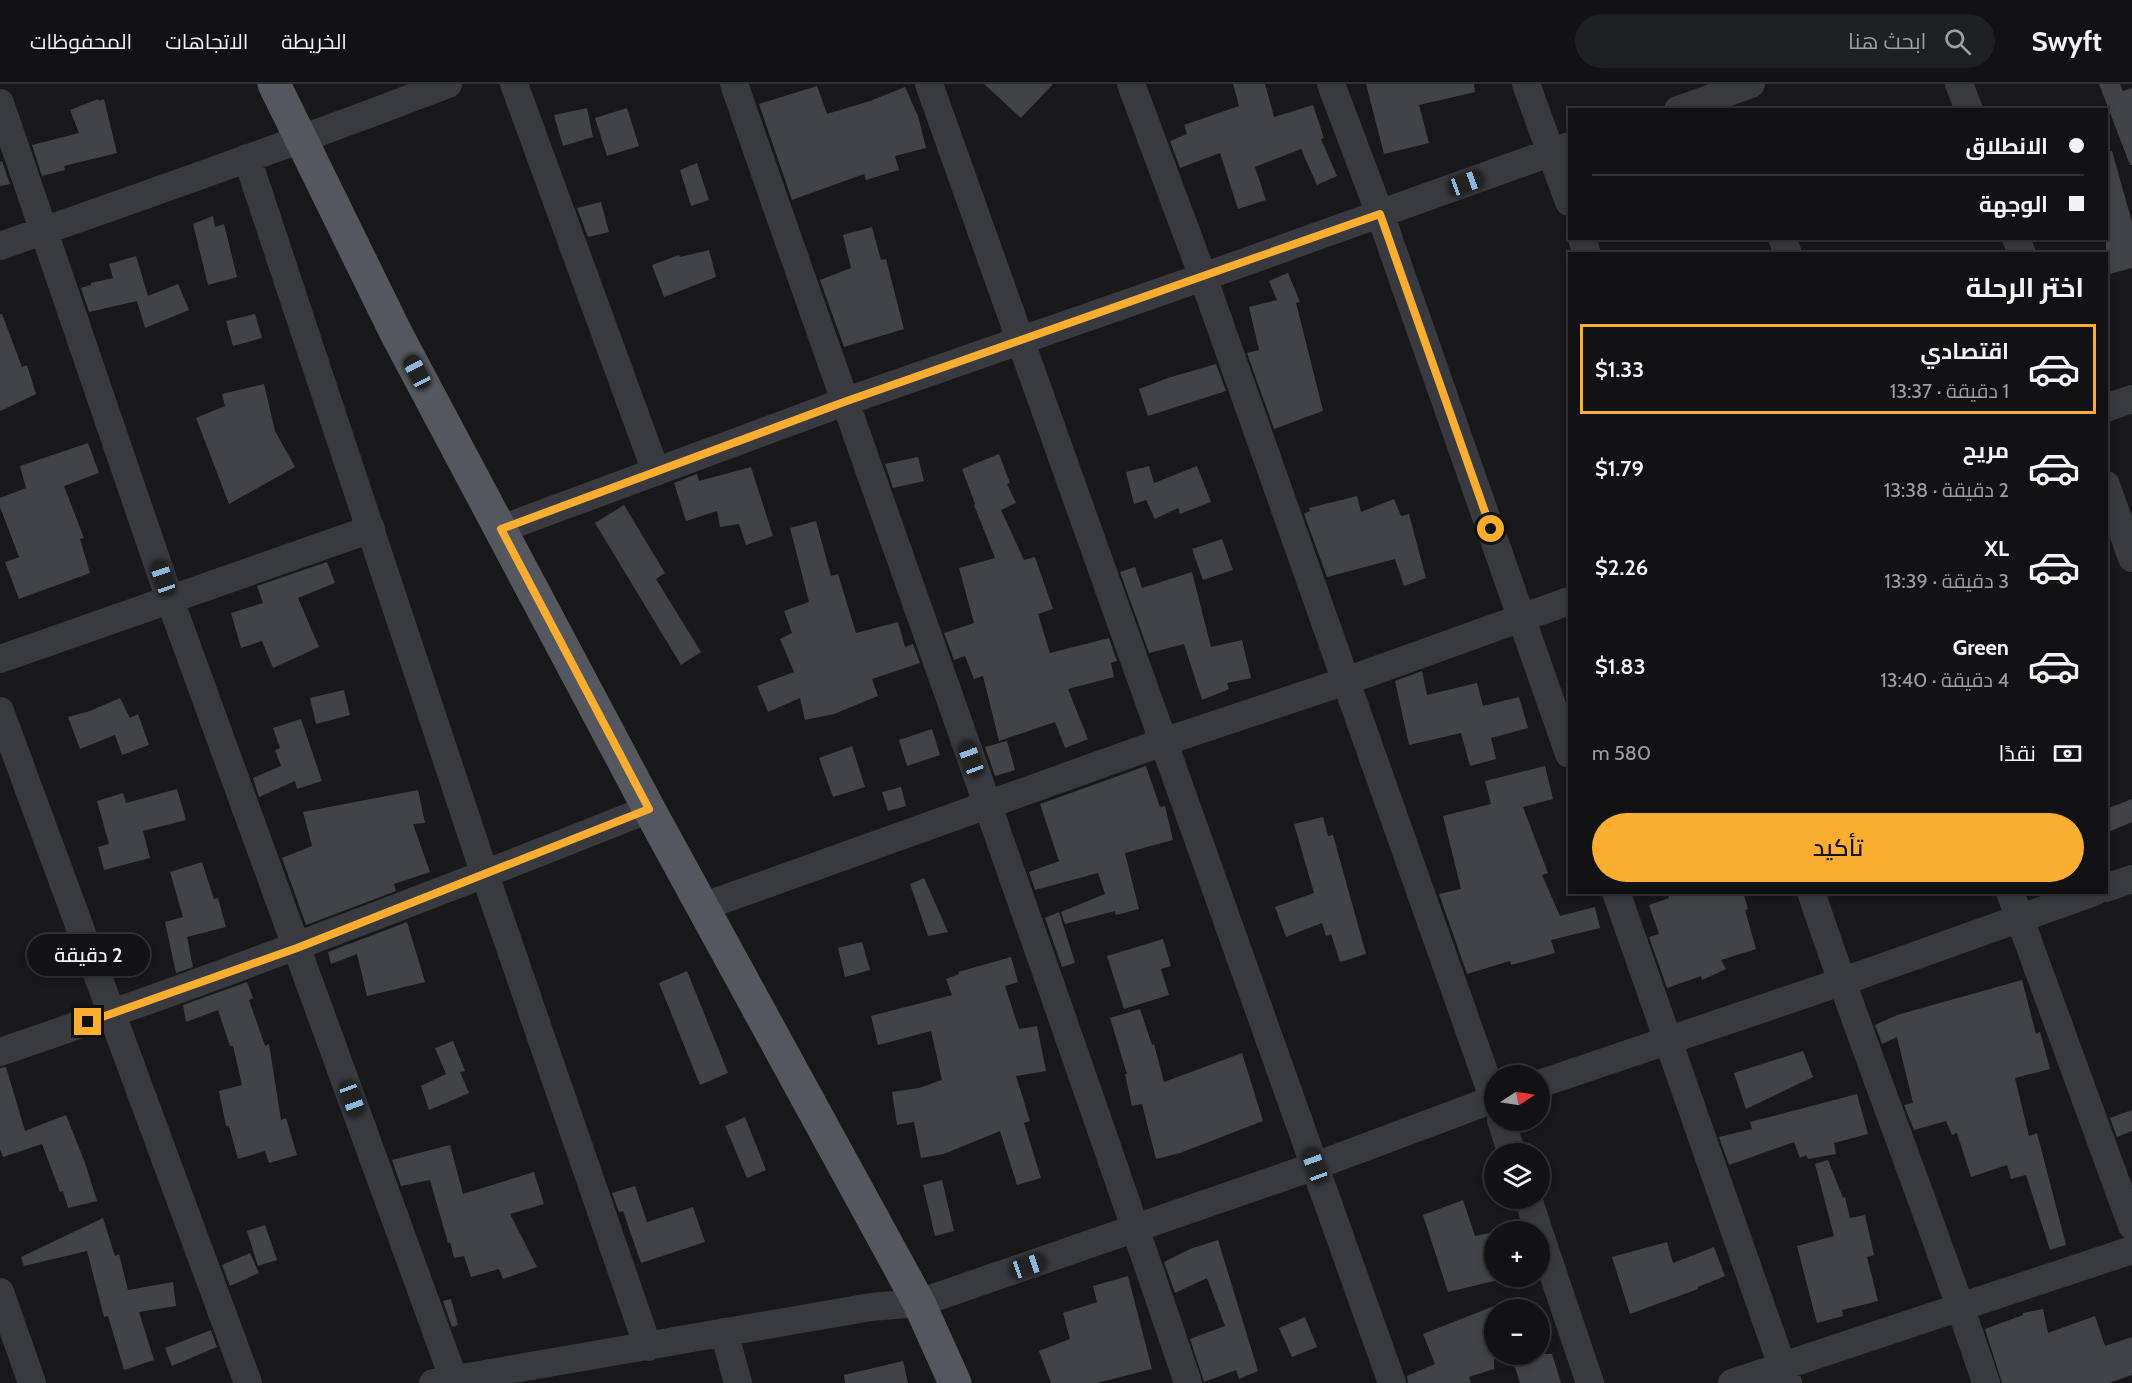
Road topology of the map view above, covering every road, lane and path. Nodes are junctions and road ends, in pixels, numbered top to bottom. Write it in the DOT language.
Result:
graph roads {
  1 [pos="274,84"];
  2 [pos="448,84"];
  3 [pos="514,84"];
  4 [pos="734,84"];
  5 [pos="929,84"];
  6 [pos="1131,84"];
  7 [pos="1331,84"];
  8 [pos="1526,84"];
  9 [pos="1959,84"];
  10 [pos="1737,92"];
  11 [pos="0,103"];
  12 [pos="1685,108"];
  13 [pos="1968,108"];
  14 [pos="302,140"];
  15 [pos="1560,149"];
  16 [pos="247,158"];
  17 [pos="1568,196"];
  18 [pos="1380,214"];
  19 [pos="45,231"];
  20 [pos="0,246"];
  21 [pos="1203,277"];
  22 [pos="1020,340"];
  23 [pos="2132,399"];
  24 [pos="844,402"];
  25 [pos="2108,407"];
  26 [pos="656,472"];
  27 [pos="2108,491"];
  28 [pos="501,529"];
  29 [pos="371,530"];
  30 [pos="2132,558"];
  31 [pos="170,600"];
  32 [pos="1568,601"];
  33 [pos="1523,619"];
  34 [pos="0,659"];
  35 [pos="1346,681"];
  36 [pos="0,711"];
  37 [pos="1163,741"];
  38 [pos="1568,751"];
  39 [pos="987,804"];
  40 [pos="649,809"];
  41 [pos="485,875"];
  42 [pos="2132,879"];
  43 [pos="2108,887"];
  44 [pos="1617,894"];
  45 [pos="1811,894"];
  46 [pos="2082,894"];
  47 [pos="2014,905"];
  48 [pos="702,907"];
  49 [pos="297,948"];
  50 [pos="1841,982"];
  51 [pos="111,1015"];
  52 [pos="1666,1040"];
  53 [pos="0,1052"];
  54 [pos="1484,1071"];
  55 [pos="1550,1080"];
  56 [pos="1484,1103"];
  57 [pos="1315,1166"];
  58 [pos="2132,1226"];
  59 [pos="1136,1229"];
  60 [pos="2132,1250"];
  61 [pos="1550,1265"];
  62 [pos="0,1292"];
  63 [pos="919,1303"];
  64 [pos="1961,1307"];
  65 [pos="724,1332"];
  66 [pos="648,1347"];
  67 [pos="1785,1375"];
  68 [pos="443,1382"];
  69 [pos="32,1383"];
  70 [pos="248,1383"];
  71 [pos="738,1383"];
  72 [pos="955,1383"];
  73 [pos="1188,1383"];
  74 [pos="1392,1383"];
  75 [pos="1590,1383"];
  76 [pos="1732,1383"];
  77 [pos="1986,1383"];
  1 -- 14 [label="main road"];
  2 -- 14 [label="street"];
  3 -- 26 [label="street"];
  4 -- 24 [label="street"];
  5 -- 22 [label="street"];
  6 -- 21 [label="street"];
  7 -- 18 [label="street"];
  8 -- 15 [label="street"];
  9 -- 13 [label="street"];
  10 -- 12 [label="street"];
  11 -- 19 [label="street"];
  14 -- 16 [label="street"];
  14 -- 28 [label="main road"];
  15 -- 17 [label="street"];
  15 -- 18 [label="street"];
  16 -- 19 [label="street"];
  16 -- 29 [label="street"];
  18 -- 21 [label="street"];
  18 -- 33 [label="street"];
  19 -- 20 [label="street"];
  19 -- 31 [label="street"];
  21 -- 22 [label="street"];
  21 -- 35 [label="street"];
  22 -- 24 [label="street"];
  22 -- 37 [label="street"];
  23 -- 25 [label="street"];
  24 -- 26 [label="street"];
  24 -- 39 [label="street"];
  26 -- 28 [label="street"];
  27 -- 30 [label="street"];
  28 -- 40 [label="main road"];
  29 -- 31 [label="street"];
  29 -- 41 [label="street"];
  31 -- 34 [label="street"];
  31 -- 49 [label="street"];
  32 -- 33 [label="street"];
  33 -- 35 [label="street"];
  33 -- 38 [label="street"];
  35 -- 37 [label="street"];
  35 -- 54 [label="street"];
  36 -- 51 [label="street"];
  37 -- 39 [label="street"];
  37 -- 57 [label="street"];
  39 -- 48 [label="street"];
  39 -- 59 [label="street"];
  40 -- 41 [label="street"];
  40 -- 48 [label="main road"];
  41 -- 49 [label="street"];
  41 -- 66 [label="street"];
  42 -- 43 [label="street"];
  44 -- 52 [label="street"];
  45 -- 50 [label="street"];
  46 -- 47 [label="street"];
  47 -- 50 [label="street"];
  47 -- 58 [label="street"];
  48 -- 63 [label="main road"];
  49 -- 51 [label="street"];
  49 -- 68 [label="street"];
  50 -- 52 [label="street"];
  50 -- 64 [label="street"];
  51 -- 53 [label="street"];
  51 -- 70 [label="street"];
  52 -- 55 [label="street"];
  52 -- 67 [label="street"];
  56 -- 57 [label="street"];
  57 -- 59 [label="street"];
  57 -- 74 [label="street"];
  59 -- 63 [label="street"];
  59 -- 73 [label="street"];
  60 -- 64 [label="street"];
  61 -- 75 [label="street"];
  62 -- 69 [label="street"];
  63 -- 65 [label="street"];
  63 -- 72 [label="main road"];
  64 -- 67 [label="street"];
  64 -- 77 [label="street"];
  65 -- 66 [label="street"];
  65 -- 71 [label="street"];
  66 -- 68 [label="street"];
  67 -- 76 [label="street"];
}
